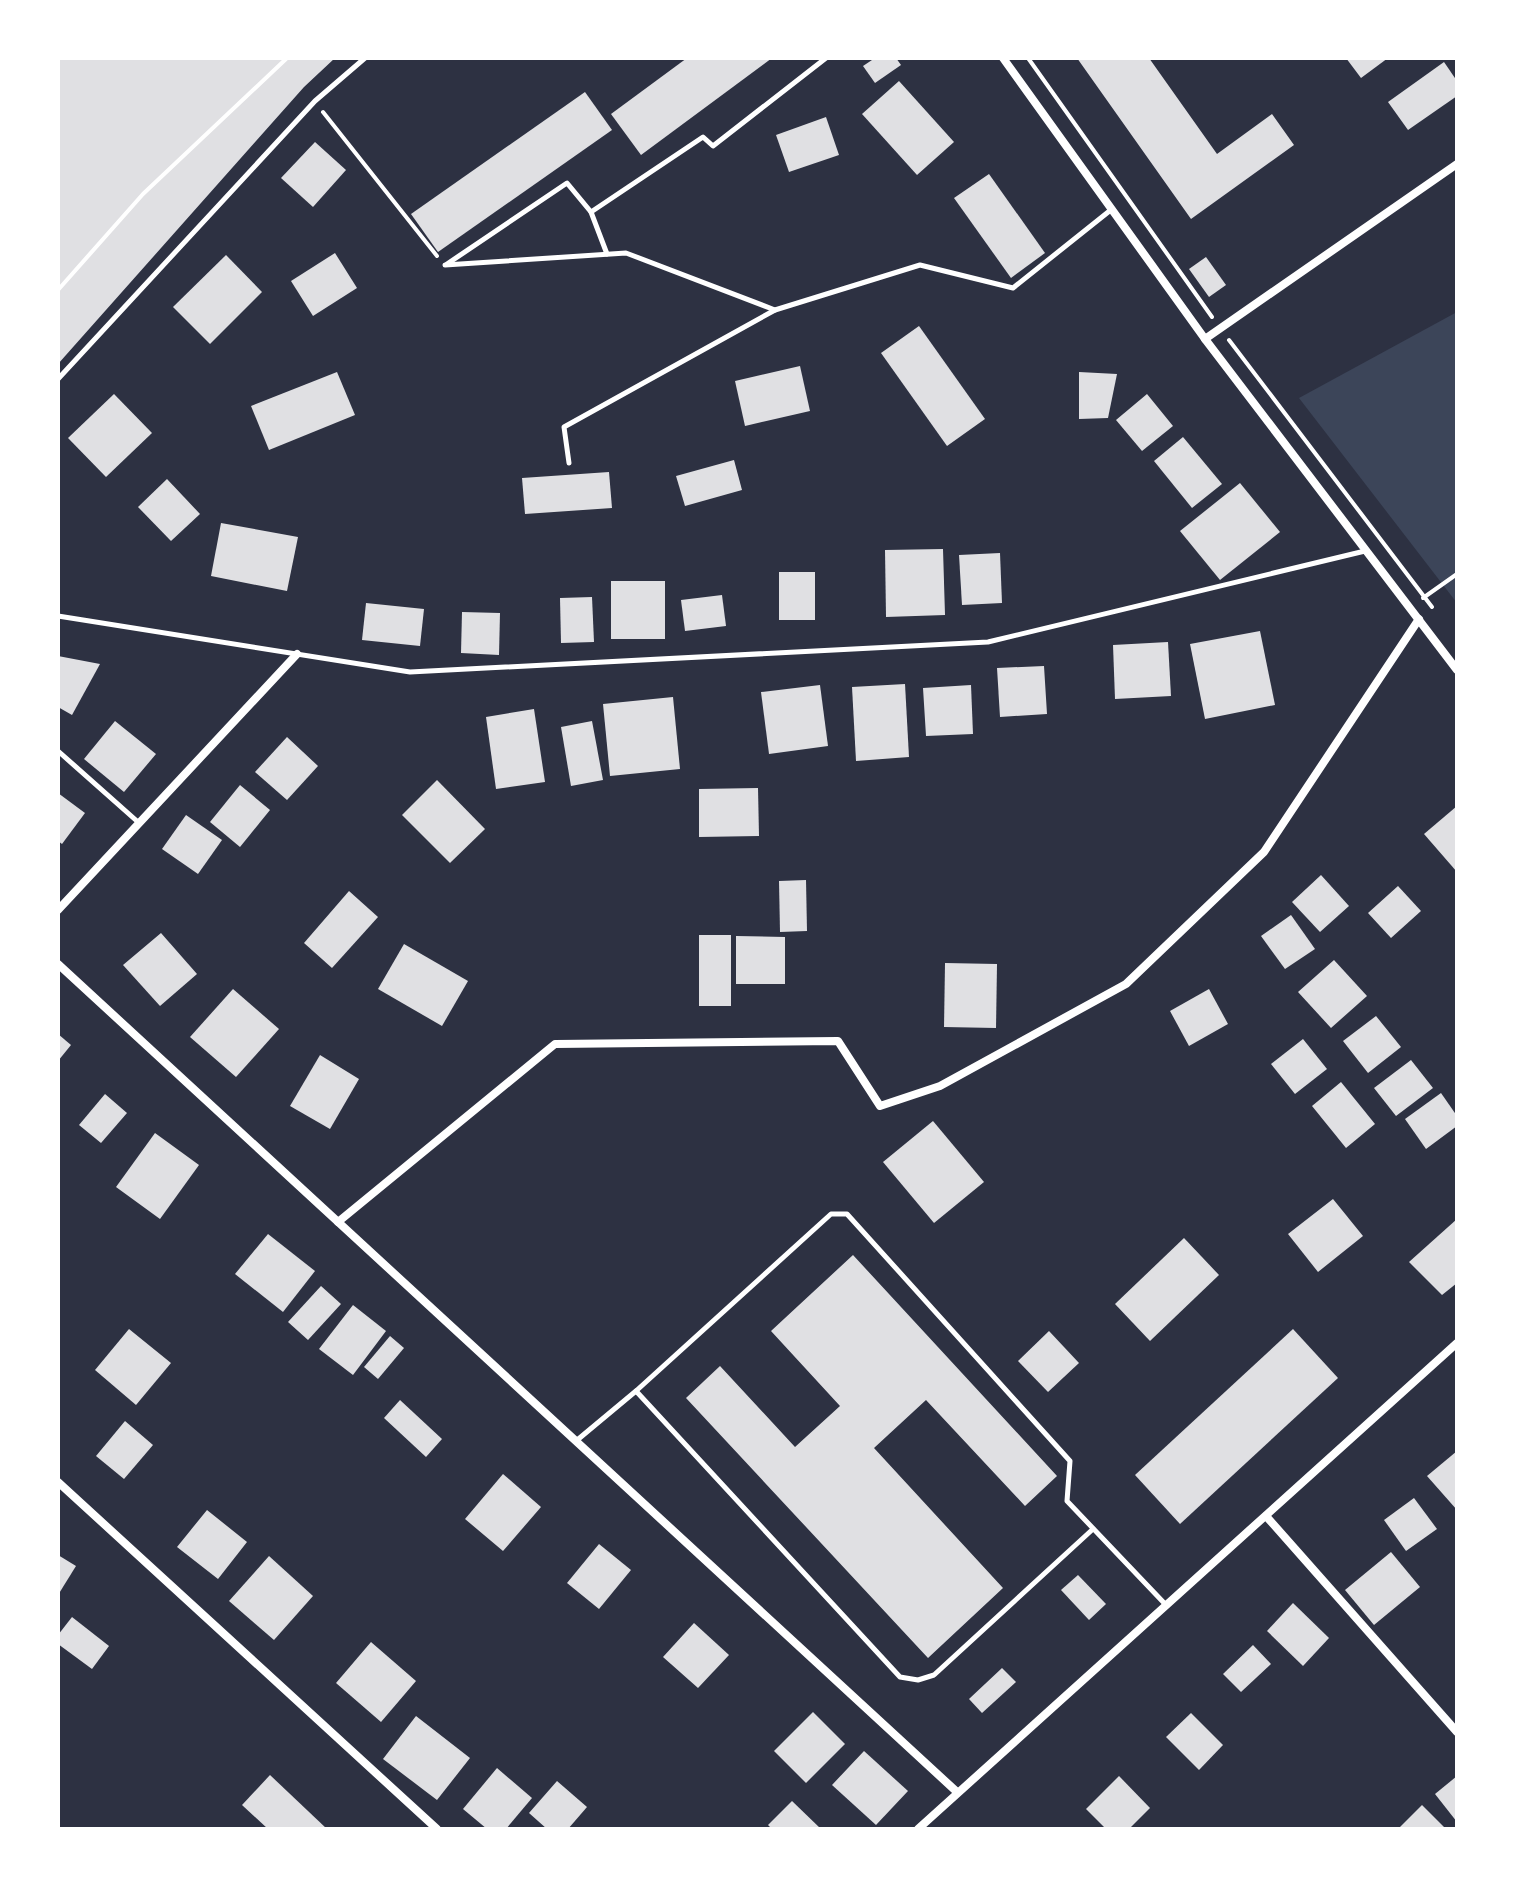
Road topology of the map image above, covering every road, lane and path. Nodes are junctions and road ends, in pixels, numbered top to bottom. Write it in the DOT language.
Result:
graph roads {
  1 [pos="287,58"];
  2 [pos="365,58"];
  3 [pos="826,58"];
  4 [pos="1003,58"];
  5 [pos="1028,58"];
  6 [pos="315,101"];
  7 [pos="1457,164"];
  8 [pos="1112,209"];
  9 [pos="591,212"];
  10 [pos="607,254"];
  11 [pos="445,265"];
  12 [pos="58,290"];
  13 [pos="775,310"];
  14 [pos="1220,329"];
  15 [pos="1205,339"];
  16 [pos="58,379"];
  17 [pos="569,463"];
  18 [pos="1366,550"];
  19 [pos="1457,574"];
  20 [pos="1424,597"];
  21 [pos="1410,607"];
  22 [pos="1433,608"];
  23 [pos="58,616"];
  24 [pos="1419,619"];
  25 [pos="297,654"];
  26 [pos="1457,670"];
  27 [pos="58,751"];
  28 [pos="138,822"];
  29 [pos="58,910"];
  30 [pos="58,964"];
  31 [pos="338,1222"];
  32 [pos="1457,1343"];
  33 [pos="636,1391"];
  34 [pos="576,1441"];
  35 [pos="58,1482"];
  36 [pos="1266,1516"];
  37 [pos="1093,1529"];
  38 [pos="1166,1605"];
  39 [pos="1457,1732"];
  40 [pos="957,1792"];
  41 [pos="437,1829"];
  42 [pos="918,1829"];
  1 -- 12 [label="path"];
  2 -- 6 [label="lane"];
  3 -- 9 [label="lane"];
  4 -- 8 [label="street"];
  5 -- 14 [label="path"];
  6 -- 11 [label="path"];
  6 -- 16 [label="lane"];
  7 -- 14 [label="street"];
  8 -- 13 [label="lane"];
  8 -- 15 [label="street"];
  9 -- 10 [label="lane"];
  9 -- 11 [label="lane"];
  10 -- 11 [label="lane"];
  10 -- 13 [label="lane"];
  13 -- 17 [label="lane"];
  14 -- 15 [label="street"];
  14 -- 20 [label="path"];
  15 -- 18 [label="street"];
  18 -- 21 [label="street"];
  18 -- 25 [label="lane"];
  19 -- 20 [label="path"];
  20 -- 21 [label="path"];
  20 -- 22 [label="path"];
  21 -- 24 [label="street"];
  23 -- 25 [label="lane"];
  24 -- 26 [label="street"];
  24 -- 31 [label="street"];
  25 -- 28 [label="street"];
  27 -- 28 [label="lane"];
  28 -- 29 [label="street"];
  30 -- 31 [label="street"];
  31 -- 34 [label="street"];
  32 -- 36 [label="street"];
  33 -- 34 [label="lane"];
  33 -- 37 [label="lane"];
  33 -- 37 [label="lane"];
  34 -- 40 [label="street"];
  35 -- 41 [label="street"];
  36 -- 38 [label="street"];
  36 -- 39 [label="street"];
  37 -- 38 [label="lane"];
  38 -- 40 [label="street"];
  40 -- 42 [label="street"];
}
